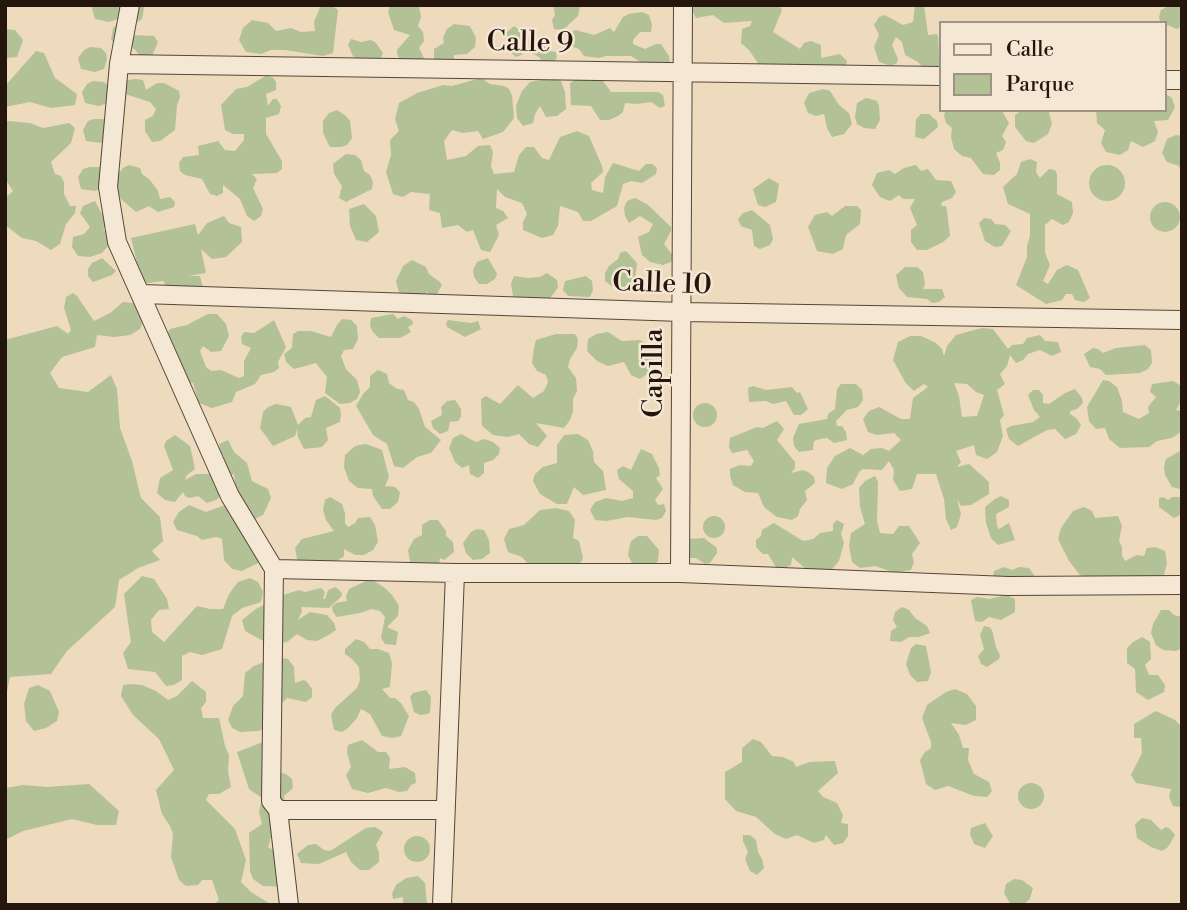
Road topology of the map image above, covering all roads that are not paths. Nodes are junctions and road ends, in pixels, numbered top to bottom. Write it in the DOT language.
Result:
graph roads {
  1 [pos="130,5"];
  2 [pos="683,5"];
  3 [pos="120,64"];
  4 [pos="683,72"];
  5 [pos="939,76"];
  6 [pos="142,294"];
  7 [pos="682,312"];
  8 [pos="1182,320"];
  9 [pos="274,569"];
  10 [pos="455,573"];
  11 [pos="680,573"];
  12 [pos="1182,585"];
  13 [pos="278,810"];
  14 [pos="444,810"];
  15 [pos="289,905"];
  16 [pos="442,905"];
  1 -- 3 [label="street"];
  2 -- 4 [label="street, Capilla"];
  3 -- 4 [label="street, Calle 9"];
  3 -- 6 [label="street"];
  4 -- 5 [label="street, Calle 9"];
  4 -- 7 [label="street, Capilla"];
  6 -- 7 [label="street, Calle 10"];
  6 -- 9 [label="street"];
  7 -- 8 [label="street, Calle 10"];
  7 -- 11 [label="street, Capilla"];
  9 -- 10 [label="street"];
  9 -- 13 [label="street"];
  10 -- 11 [label="street"];
  10 -- 14 [label="street"];
  11 -- 12 [label="street"];
  13 -- 14 [label="street"];
  13 -- 15 [label="street"];
  14 -- 16 [label="street"];
}
